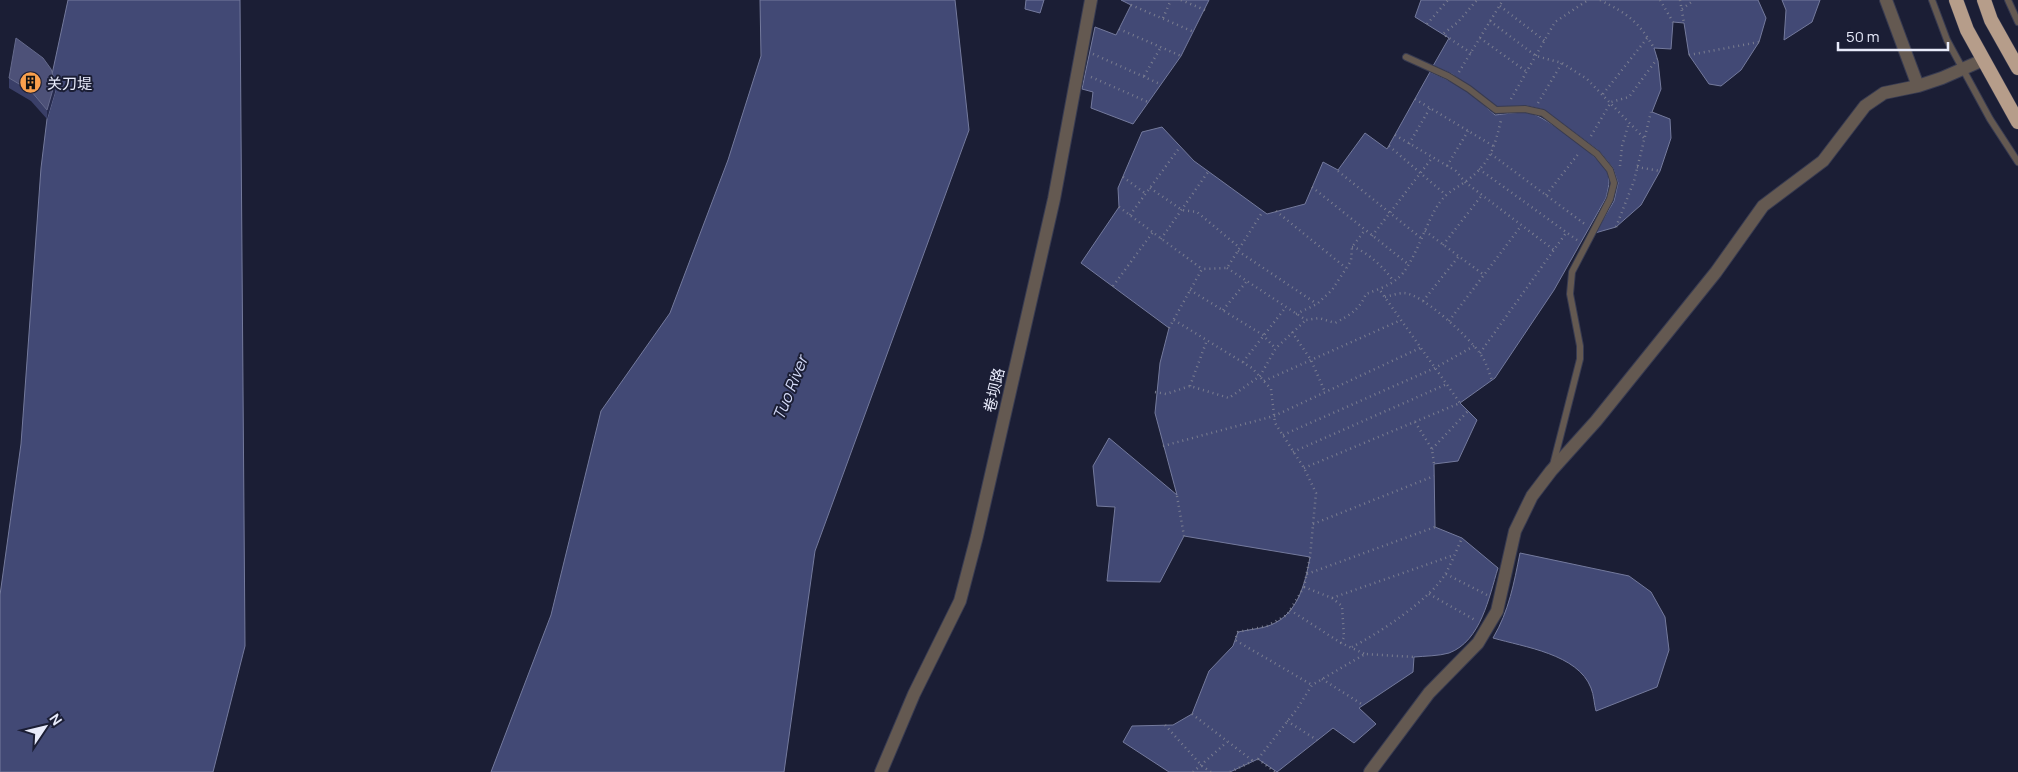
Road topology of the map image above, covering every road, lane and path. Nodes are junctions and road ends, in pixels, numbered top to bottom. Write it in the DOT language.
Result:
graph roads {
  1 [pos="1091,0"];
  2 [pos="1172,0"];
  3 [pos="1181,0"];
  4 [pos="1448,0"];
  5 [pos="1477,0"];
  6 [pos="1503,0"];
  7 [pos="1587,0"];
  8 [pos="1600,0"];
  9 [pos="1660,0"];
  10 [pos="1680,0"];
  11 [pos="1694,0"];
  12 [pos="1886,0"];
  13 [pos="1932,0"];
  14 [pos="1956,0"];
  15 [pos="1984,0"];
  16 [pos="2008,0"];
  17 [pos="1131,5"];
  18 [pos="1500,6"];
  19 [pos="1682,9"];
  20 [pos="1204,10"];
  21 [pos="1163,18"];
  22 [pos="1490,21"];
  23 [pos="1673,22"];
  24 [pos="2018,22"];
  25 [pos="1684,23"];
  26 [pos="1427,24"];
  27 [pos="1119,29"];
  28 [pos="1194,32"];
  29 [pos="1648,37"];
  30 [pos="1480,38"];
  31 [pos="1544,41"];
  32 [pos="1759,42"];
  33 [pos="1161,47"];
  34 [pos="1654,48"];
  35 [pos="1089,52"];
  36 [pos="1471,52"];
  37 [pos="1689,55"];
  38 [pos="1181,56"];
  39 [pos="1536,56"];
  40 [pos="1406,57"];
  41 [pos="1657,59"];
  42 [pos="1983,60"];
  43 [pos="1562,64"];
  44 [pos="2018,68"];
  45 [pos="1963,70"];
  46 [pos="1527,72"];
  47 [pos="1085,74"];
  48 [pos="1144,77"];
  49 [pos="1455,80"];
  50 [pos="1160,84"];
  51 [pos="1918,86"];
  52 [pos="1603,94"];
  53 [pos="1415,99"];
  54 [pos="1148,102"];
  55 [pos="1611,102"];
  56 [pos="1430,108"];
  57 [pos="1506,110"];
  58 [pos="1533,111"];
  59 [pos="1651,112"];
  60 [pos="2018,122"];
  61 [pos="1629,123"];
  62 [pos="1468,131"];
  63 [pos="1394,135"];
  64 [pos="1644,138"];
  65 [pos="1409,144"];
  66 [pos="1389,146"];
  67 [pos="1586,146"];
  68 [pos="1180,147"];
  69 [pos="1495,147"];
  70 [pos="1491,154"];
  71 [pos="1432,158"];
  72 [pos="2018,162"];
  73 [pos="1447,166"];
  74 [pos="1637,167"];
  75 [pos="1479,169"];
  76 [pos="1338,170"];
  77 [pos="1660,171"];
  78 [pos="1208,172"];
  79 [pos="1420,174"];
  80 [pos="1123,177"];
  81 [pos="1465,182"];
  82 [pos="1614,183"];
  83 [pos="1312,187"];
  84 [pos="1150,188"];
  85 [pos="1146,194"];
  86 [pos="1446,195"];
  87 [pos="1482,195"];
  88 [pos="1546,195"];
  89 [pos="1119,207"];
  90 [pos="1182,210"];
  91 [pos="1276,211"];
  92 [pos="1263,212"];
  93 [pos="1391,214"];
  94 [pos="1130,215"];
  95 [pos="1521,226"];
  96 [pos="1589,227"];
  97 [pos="1616,227"];
  98 [pos="1365,230"];
  99 [pos="1425,230"];
  100 [pos="1152,232"];
  101 [pos="1566,233"];
  102 [pos="1372,236"];
  103 [pos="1421,238"];
  104 [pos="1161,239"];
  105 [pos="1444,244"];
  106 [pos="1585,245"];
  107 [pos="1240,248"];
  108 [pos="1352,248"];
  109 [pos="1554,250"];
  110 [pos="1238,251"];
  111 [pos="1459,256"];
  112 [pos="1408,264"];
  113 [pos="1228,268"];
  114 [pos="1346,268"];
  115 [pos="1202,269"];
  116 [pos="1484,275"];
  117 [pos="1247,281"];
  118 [pos="1393,281"];
  119 [pos="1113,286"];
  120 [pos="1379,289"];
  121 [pos="1190,290"];
  122 [pos="1385,297"];
  123 [pos="1423,301"];
  124 [pos="1317,304"];
  125 [pos="1286,307"];
  126 [pos="1223,310"];
  127 [pos="1296,314"];
  128 [pos="1174,320"];
  129 [pos="1306,320"];
  130 [pos="1401,320"];
  131 [pos="1449,321"];
  132 [pos="1169,328"];
  133 [pos="1292,332"];
  134 [pos="1263,335"];
  135 [pos="1207,340"];
  136 [pos="1474,346"];
  137 [pos="1420,347"];
  138 [pos="1276,348"];
  139 [pos="1480,353"];
  140 [pos="1311,360"];
  141 [pos="1243,362"];
  142 [pos="1435,368"];
  143 [pos="1260,376"];
  144 [pos="1492,380"];
  145 [pos="1264,381"];
  146 [pos="1446,384"];
  147 [pos="1190,386"];
  148 [pos="1155,392"];
  149 [pos="1325,392"];
  150 [pos="1468,411"];
  151 [pos="1274,416"];
  152 [pos="1415,422"];
  153 [pos="1283,435"];
  154 [pos="1163,446"];
  155 [pos="1432,449"];
  156 [pos="1293,452"];
  157 [pos="1434,464"];
  158 [pos="1304,468"];
  159 [pos="1551,471"];
  160 [pos="1434,476"];
  161 [pos="1177,496"];
  162 [pos="1313,524"];
  163 [pos="1435,527"];
  164 [pos="1184,536"];
  165 [pos="1462,538"];
  166 [pos="1454,555"];
  167 [pos="1307,574"];
  168 [pos="1446,574"];
  169 [pos="1304,587"];
  170 [pos="1429,594"];
  171 [pos="1489,596"];
  172 [pos="1332,598"];
  173 [pos="1290,610"];
  174 [pos="1479,622"];
  175 [pos="1341,643"];
  176 [pos="1352,647"];
  177 [pos="1365,654"];
  178 [pos="1414,657"];
  179 [pos="1322,679"];
  180 [pos="1312,685"];
  181 [pos="1363,705"];
  182 [pos="1192,714"];
  183 [pos="1287,721"];
  184 [pos="1165,725"];
  185 [pos="1317,740"];
  186 [pos="1228,741"];
  187 [pos="1258,759"];
  188 [pos="1253,761"];
  189 [pos="1202,766"];
  190 [pos="880,772"];
  191 [pos="1193,772"];
  192 [pos="1211,772"];
  193 [pos="1230,772"];
  194 [pos="1275,772"];
  195 [pos="1370,772"];
  1 -- 190 [label="street, 卷坝路"];
  2 -- 21 [label="path"];
  3 -- 20 [label="path"];
  4 -- 26 [label="path"];
  5 -- 36 [label="path"];
  6 -- 18 [label="path"];
  7 -- 31 [label="path"];
  8 -- 29 [label="path"];
  9 -- 23 [label="path"];
  10 -- 19 [label="path"];
  11 -- 19 [label="path"];
  12 -- 51 [label="street"];
  13 -- 45 [label="lane"];
  14 -- 42 [label="highway"];
  15 -- 44 [label="highway"];
  16 -- 24 [label="lane"];
  17 -- 21 [label="path"];
  18 -- 22 [label="path"];
  18 -- 31 [label="path"];
  19 -- 25 [label="path"];
  21 -- 28 [label="path"];
  22 -- 30 [label="path"];
  22 -- 39 [label="path"];
  27 -- 33 [label="path"];
  29 -- 34 [label="path"];
  29 -- 52 [label="path"];
  30 -- 36 [label="path"];
  30 -- 46 [label="path"];
  31 -- 39 [label="path"];
  32 -- 37 [label="path"];
  33 -- 38 [label="path"];
  33 -- 48 [label="path"];
  35 -- 48 [label="path"];
  36 -- 49 [label="path"];
  39 -- 43 [label="path"];
  39 -- 46 [label="path"];
  40 -- 49 [label="lane"];
  41 -- 55 [label="path"];
  42 -- 45 [label="street"];
  42 -- 60 [label="highway"];
  43 -- 52 [label="path"];
  43 -- 58 [label="path"];
  45 -- 51 [label="street"];
  45 -- 72 [label="lane"];
  46 -- 57 [label="path"];
  47 -- 54 [label="path"];
  48 -- 50 [label="path"];
  49 -- 57 [label="lane"];
  51 -- 159 [label="street"];
  52 -- 55 [label="path"];
  53 -- 56 [label="path"];
  55 -- 61 [label="path"];
  55 -- 67 [label="path"];
  56 -- 62 [label="path"];
  56 -- 65 [label="path"];
  57 -- 58 [label="lane"];
  57 -- 69 [label="path"];
  58 -- 67 [label="lane"];
  59 -- 64 [label="path"];
  61 -- 64 [label="path"];
  61 -- 82 [label="path"];
  62 -- 69 [label="path"];
  62 -- 73 [label="path"];
  63 -- 65 [label="path"];
  64 -- 74 [label="path"];
  65 -- 71 [label="path"];
  66 -- 79 [label="path"];
  67 -- 82 [label="lane"];
  67 -- 88 [label="path"];
  68 -- 84 [label="path"];
  69 -- 70 [label="path"];
  70 -- 75 [label="path"];
  70 -- 88 [label="path"];
  71 -- 73 [label="path"];
  71 -- 79 [label="path"];
  73 -- 81 [label="path"];
  74 -- 77 [label="path"];
  74 -- 97 [label="path"];
  75 -- 81 [label="path"];
  75 -- 101 [label="path"];
  76 -- 93 [label="path"];
  78 -- 90 [label="path"];
  79 -- 86 [label="path"];
  79 -- 93 [label="path"];
  80 -- 85 [label="path"];
  81 -- 86 [label="path"];
  81 -- 87 [label="path"];
  82 -- 106 [label="lane"];
  83 -- 98 [label="path"];
  84 -- 85 [label="path"];
  84 -- 90 [label="path"];
  85 -- 94 [label="path"];
  86 -- 99 [label="path"];
  87 -- 95 [label="path"];
  87 -- 105 [label="path"];
  88 -- 96 [label="path"];
  89 -- 94 [label="path"];
  90 -- 104 [label="path"];
  90 -- 107 [label="path"];
  91 -- 114 [label="path"];
  92 -- 107 [label="path"];
  93 -- 102 [label="path"];
  93 -- 103 [label="path"];
  94 -- 100 [label="path"];
  95 -- 109 [label="path"];
  95 -- 116 [label="path"];
  98 -- 102 [label="path"];
  98 -- 108 [label="path"];
  99 -- 103 [label="path"];
  99 -- 105 [label="path"];
  100 -- 104 [label="path"];
  100 -- 119 [label="path"];
  101 -- 106 [label="path"];
  101 -- 109 [label="path"];
  102 -- 112 [label="path"];
  103 -- 112 [label="path"];
  104 -- 115 [label="path"];
  105 -- 111 [label="path"];
  106 -- 159 [label="lane"];
  107 -- 110 [label="path"];
  108 -- 114 [label="path"];
  108 -- 118 [label="path"];
  109 -- 139 [label="path"];
  110 -- 113 [label="path"];
  110 -- 124 [label="path"];
  111 -- 116 [label="path"];
  111 -- 123 [label="path"];
  112 -- 118 [label="path"];
  113 -- 115 [label="path"];
  113 -- 117 [label="path"];
  114 -- 124 [label="path"];
  115 -- 121 [label="path"];
  116 -- 131 [label="path"];
  117 -- 125 [label="path"];
  117 -- 126 [label="path"];
  118 -- 120 [label="path"];
  120 -- 122 [label="path"];
  120 -- 129 [label="path"];
  121 -- 126 [label="path"];
  121 -- 128 [label="path"];
  122 -- 123 [label="path"];
  122 -- 130 [label="path"];
  123 -- 131 [label="path"];
  124 -- 127 [label="path"];
  125 -- 127 [label="path"];
  125 -- 134 [label="path"];
  126 -- 134 [label="path"];
  127 -- 129 [label="path"];
  128 -- 132 [label="path"];
  128 -- 135 [label="path"];
  129 -- 133 [label="path"];
  130 -- 137 [label="path"];
  130 -- 140 [label="path"];
  131 -- 136 [label="path"];
  133 -- 138 [label="path"];
  133 -- 140 [label="path"];
  134 -- 138 [label="path"];
  134 -- 141 [label="path"];
  135 -- 141 [label="path"];
  135 -- 147 [label="path"];
  136 -- 139 [label="path"];
  136 -- 142 [label="path"];
  137 -- 142 [label="path"];
  137 -- 149 [label="path"];
  138 -- 143 [label="path"];
  139 -- 144 [label="path"];
  140 -- 145 [label="path"];
  140 -- 149 [label="path"];
  141 -- 143 [label="path"];
  142 -- 146 [label="path"];
  142 -- 153 [label="path"];
  143 -- 145 [label="path"];
  143 -- 147 [label="path"];
  145 -- 151 [label="path"];
  146 -- 152 [label="path"];
  146 -- 156 [label="path"];
  147 -- 148 [label="path"];
  149 -- 151 [label="path"];
  150 -- 155 [label="path"];
  151 -- 153 [label="path"];
  151 -- 154 [label="path"];
  152 -- 155 [label="path"];
  152 -- 158 [label="path"];
  153 -- 156 [label="path"];
  155 -- 157 [label="path"];
  156 -- 158 [label="path"];
  158 -- 162 [label="path"];
  159 -- 195 [label="street"];
  160 -- 162 [label="path"];
  161 -- 164 [label="path"];
  162 -- 167 [label="path"];
  163 -- 167 [label="path"];
  165 -- 166 [label="path"];
  166 -- 168 [label="path"];
  166 -- 172 [label="path"];
  167 -- 169 [label="path"];
  168 -- 170 [label="path"];
  168 -- 171 [label="path"];
  169 -- 172 [label="path"];
  169 -- 173 [label="path"];
  170 -- 174 [label="path"];
  170 -- 176 [label="path"];
  172 -- 175 [label="path"];
  173 -- 175 [label="path"];
  173 -- 180 [label="path"];
  175 -- 176 [label="path"];
  176 -- 177 [label="path"];
  177 -- 178 [label="path"];
  177 -- 179 [label="path"];
  179 -- 180 [label="path"];
  179 -- 181 [label="path"];
  180 -- 183 [label="path"];
  182 -- 186 [label="path"];
  183 -- 185 [label="path"];
  183 -- 187 [label="path"];
  184 -- 189 [label="path"];
  186 -- 188 [label="path"];
  186 -- 189 [label="path"];
  187 -- 188 [label="path"];
  187 -- 194 [label="path"];
  188 -- 193 [label="path"];
  189 -- 191 [label="path"];
  189 -- 192 [label="path"];
}
